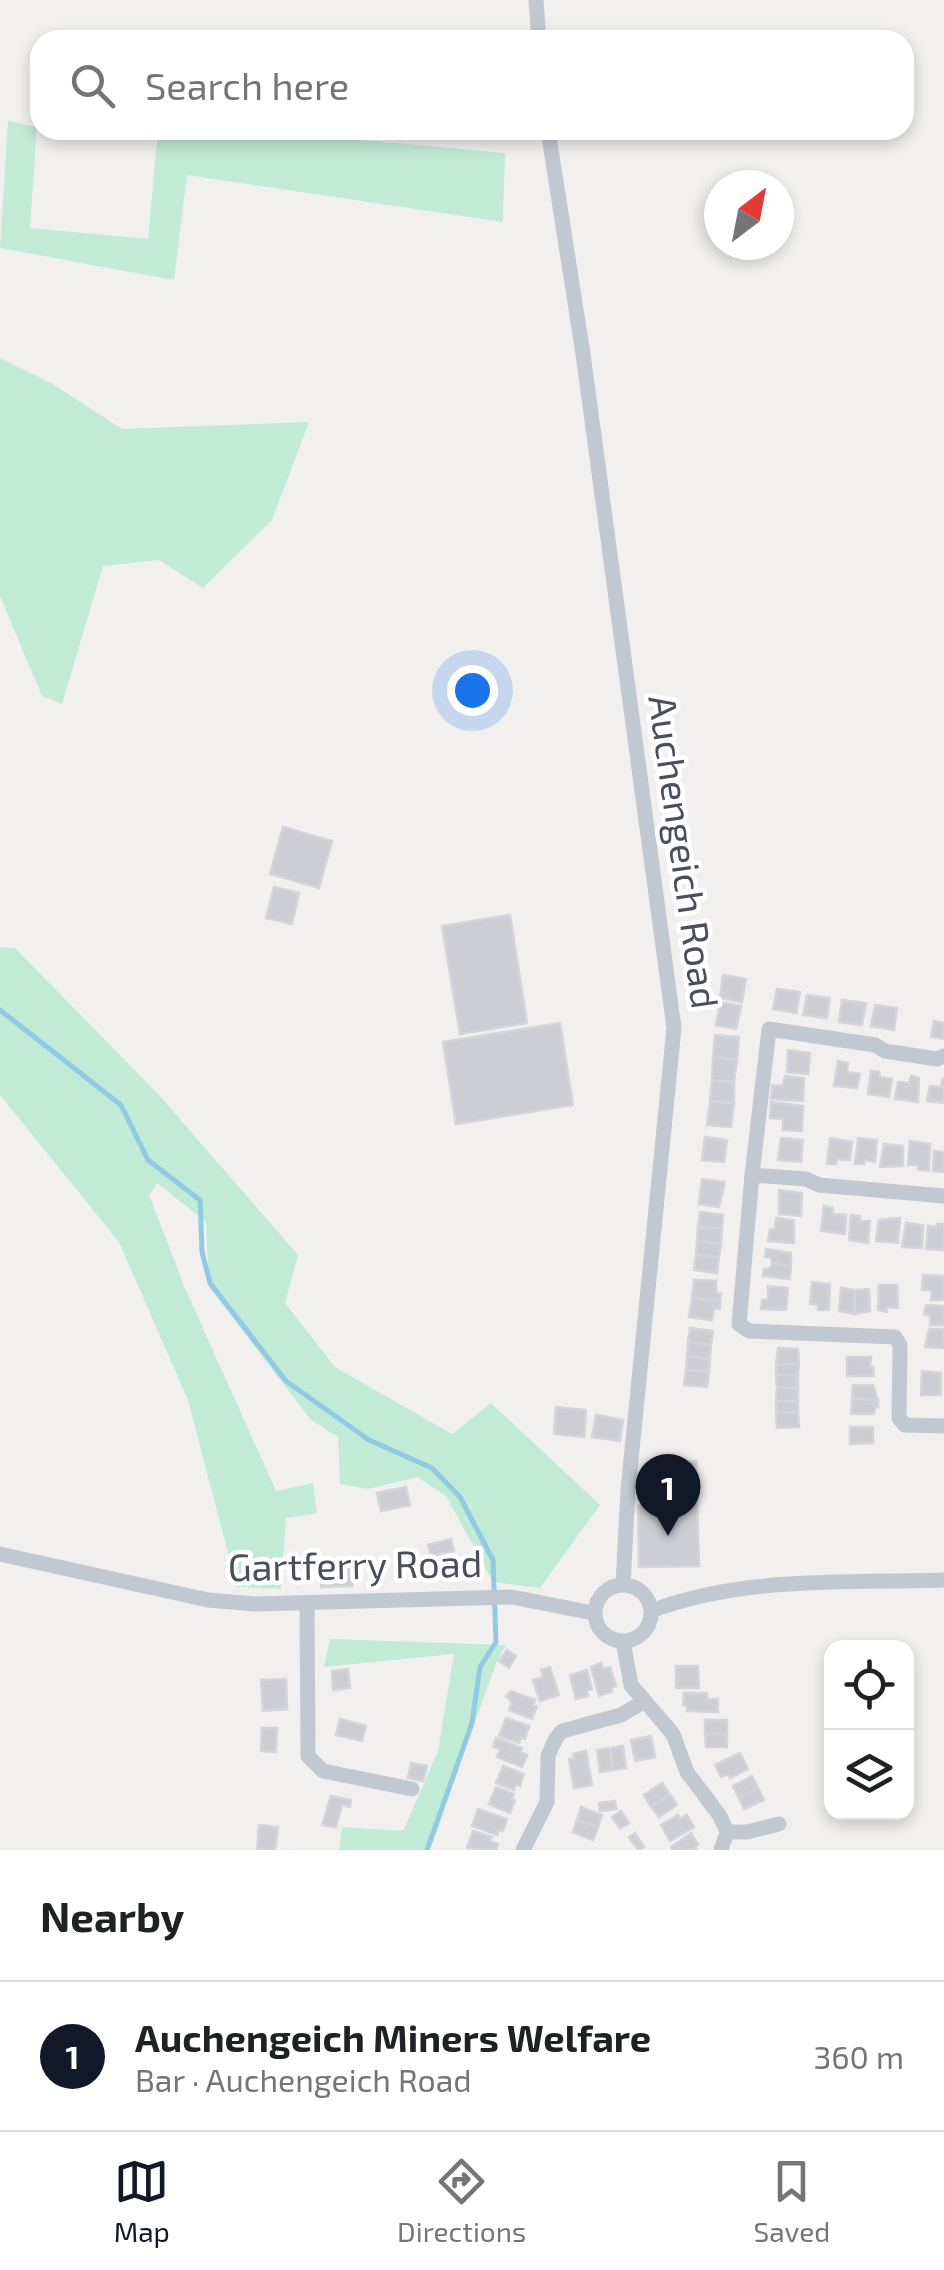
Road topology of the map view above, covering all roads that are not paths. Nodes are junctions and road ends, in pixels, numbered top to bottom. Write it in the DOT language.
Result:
graph roads {
  1 [pos="536,0"];
  2 [pos="538,30"];
  3 [pos="550,140"];
  4 [pos="944,1056"];
  5 [pos="752,1175"];
  6 [pos="944,1196"];
  7 [pos="944,1426"];
  8 [pos="0,1554"];
  9 [pos="944,1580"];
  10 [pos="623,1585"];
  11 [pos="307,1603"];
  12 [pos="652,1611"];
  13 [pos="594,1613"];
  14 [pos="623,1641"];
  15 [pos="643,1702"];
  16 [pos="412,1789"];
  17 [pos="779,1824"];
  18 [pos="727,1832"];
  19 [pos="523,1850"];
  20 [pos="721,1850"];
  1 -- 2 [label="street"];
  3 -- 10 [label="street, Auchengeich Road"];
  4 -- 5 [label="street"];
  5 -- 6 [label="street"];
  5 -- 7 [label="street"];
  8 -- 11 [label="street, Gartferry Road"];
  9 -- 12 [label="street"];
  10 -- 12 [label="street"];
  10 -- 13 [label="street"];
  11 -- 13 [label="street, Gartferry Road"];
  11 -- 16 [label="street"];
  12 -- 14 [label="street"];
  13 -- 14 [label="street"];
  14 -- 15 [label="street"];
  15 -- 18 [label="street"];
  15 -- 19 [label="street"];
  17 -- 18 [label="street"];
  18 -- 20 [label="street"];
}
